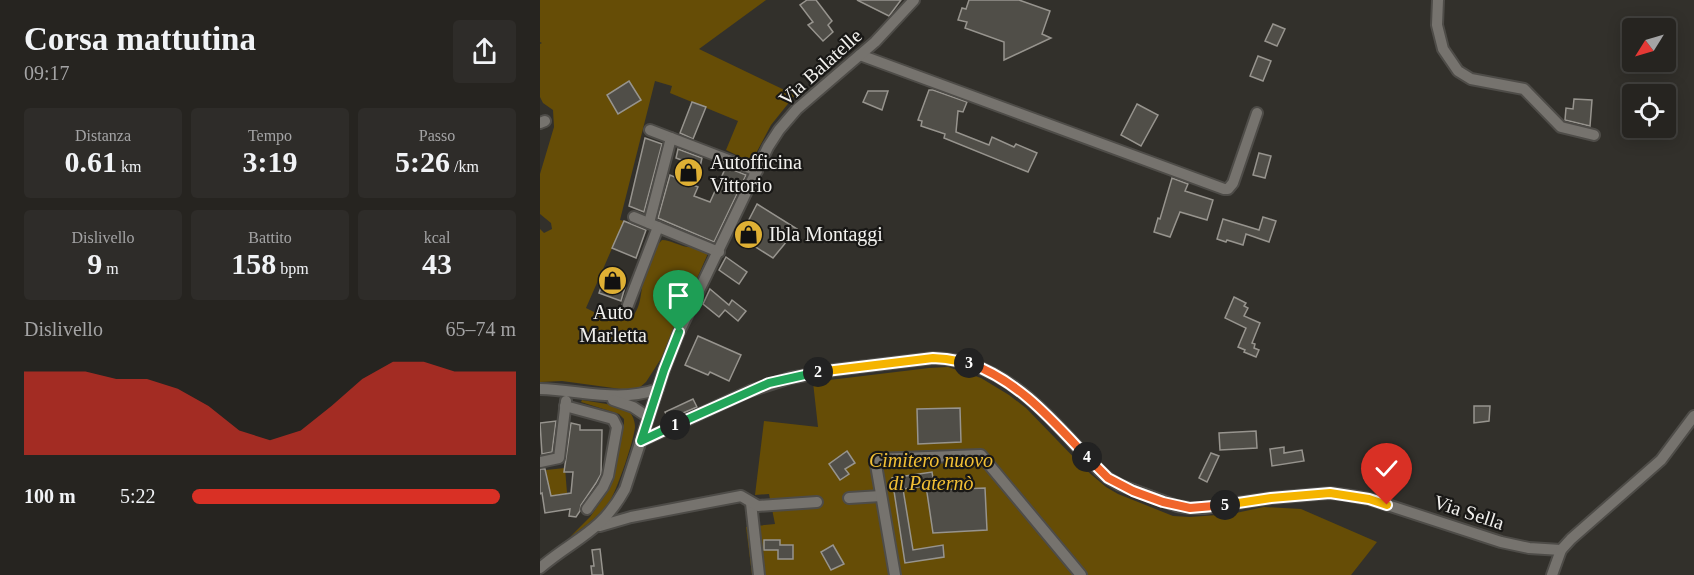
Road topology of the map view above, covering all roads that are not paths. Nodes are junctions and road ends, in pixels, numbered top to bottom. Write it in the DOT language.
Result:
graph roads {
  1 [pos="914,0"];
  2 [pos="1438,0"];
  3 [pos="860,55"];
  4 [pos="1257,113"];
  5 [pos="650,130"];
  6 [pos="1594,135"];
  7 [pos="671,138"];
  8 [pos="757,171"];
  9 [pos="634,217"];
  10 [pos="654,225"];
  11 [pos="719,252"];
  12 [pos="628,305"];
  13 [pos="540,389"];
  14 [pos="658,389"];
  15 [pos="567,391"];
  16 [pos="595,395"];
  17 [pos="565,406"];
  18 [pos="1694,416"];
  19 [pos="648,417"];
  20 [pos="641,441"];
  21 [pos="540,462"];
  22 [pos="881,496"];
  23 [pos="849,498"];
  24 [pos="751,502"];
  25 [pos="818,502"];
  26 [pos="587,509"];
  27 [pos="597,527"];
  28 [pos="1561,550"];
  29 [pos="540,568"];
  30 [pos="759,575"];
  31 [pos="895,575"];
  32 [pos="1081,575"];
  33 [pos="1552,575"];
  1 -- 3 [label="street, Via Balatelle"];
  2 -- 6 [label="street"];
  3 -- 4 [label="street"];
  3 -- 8 [label="street, Via Balatelle"];
  5 -- 7 [label="street"];
  7 -- 8 [label="street"];
  7 -- 10 [label="street"];
  8 -- 11 [label="street, Via Balatelle"];
  9 -- 10 [label="street"];
  10 -- 11 [label="street"];
  10 -- 12 [label="street"];
  11 -- 14 [label="street, Via Balatelle"];
  13 -- 15 [label="street"];
  14 -- 16 [label="street"];
  14 -- 19 [label="street, Via Balatelle"];
  15 -- 16 [label="street"];
  15 -- 17 [label="street"];
  16 -- 19 [label="street"];
  17 -- 21 [label="street"];
  17 -- 26 [label="street"];
  18 -- 28 [label="street"];
  19 -- 20 [label="street, Via Balatelle"];
  20 -- 27 [label="street, Via Balatelle"];
  20 -- 28 [label="street, Via Sella"];
  22 -- 23 [label="street"];
  22 -- 31 [label="street"];
  22 -- 32 [label="street"];
  24 -- 25 [label="street"];
  24 -- 27 [label="street"];
  24 -- 30 [label="street"];
  27 -- 29 [label="street, Via Balatelle"];
  28 -- 33 [label="street"];
}
